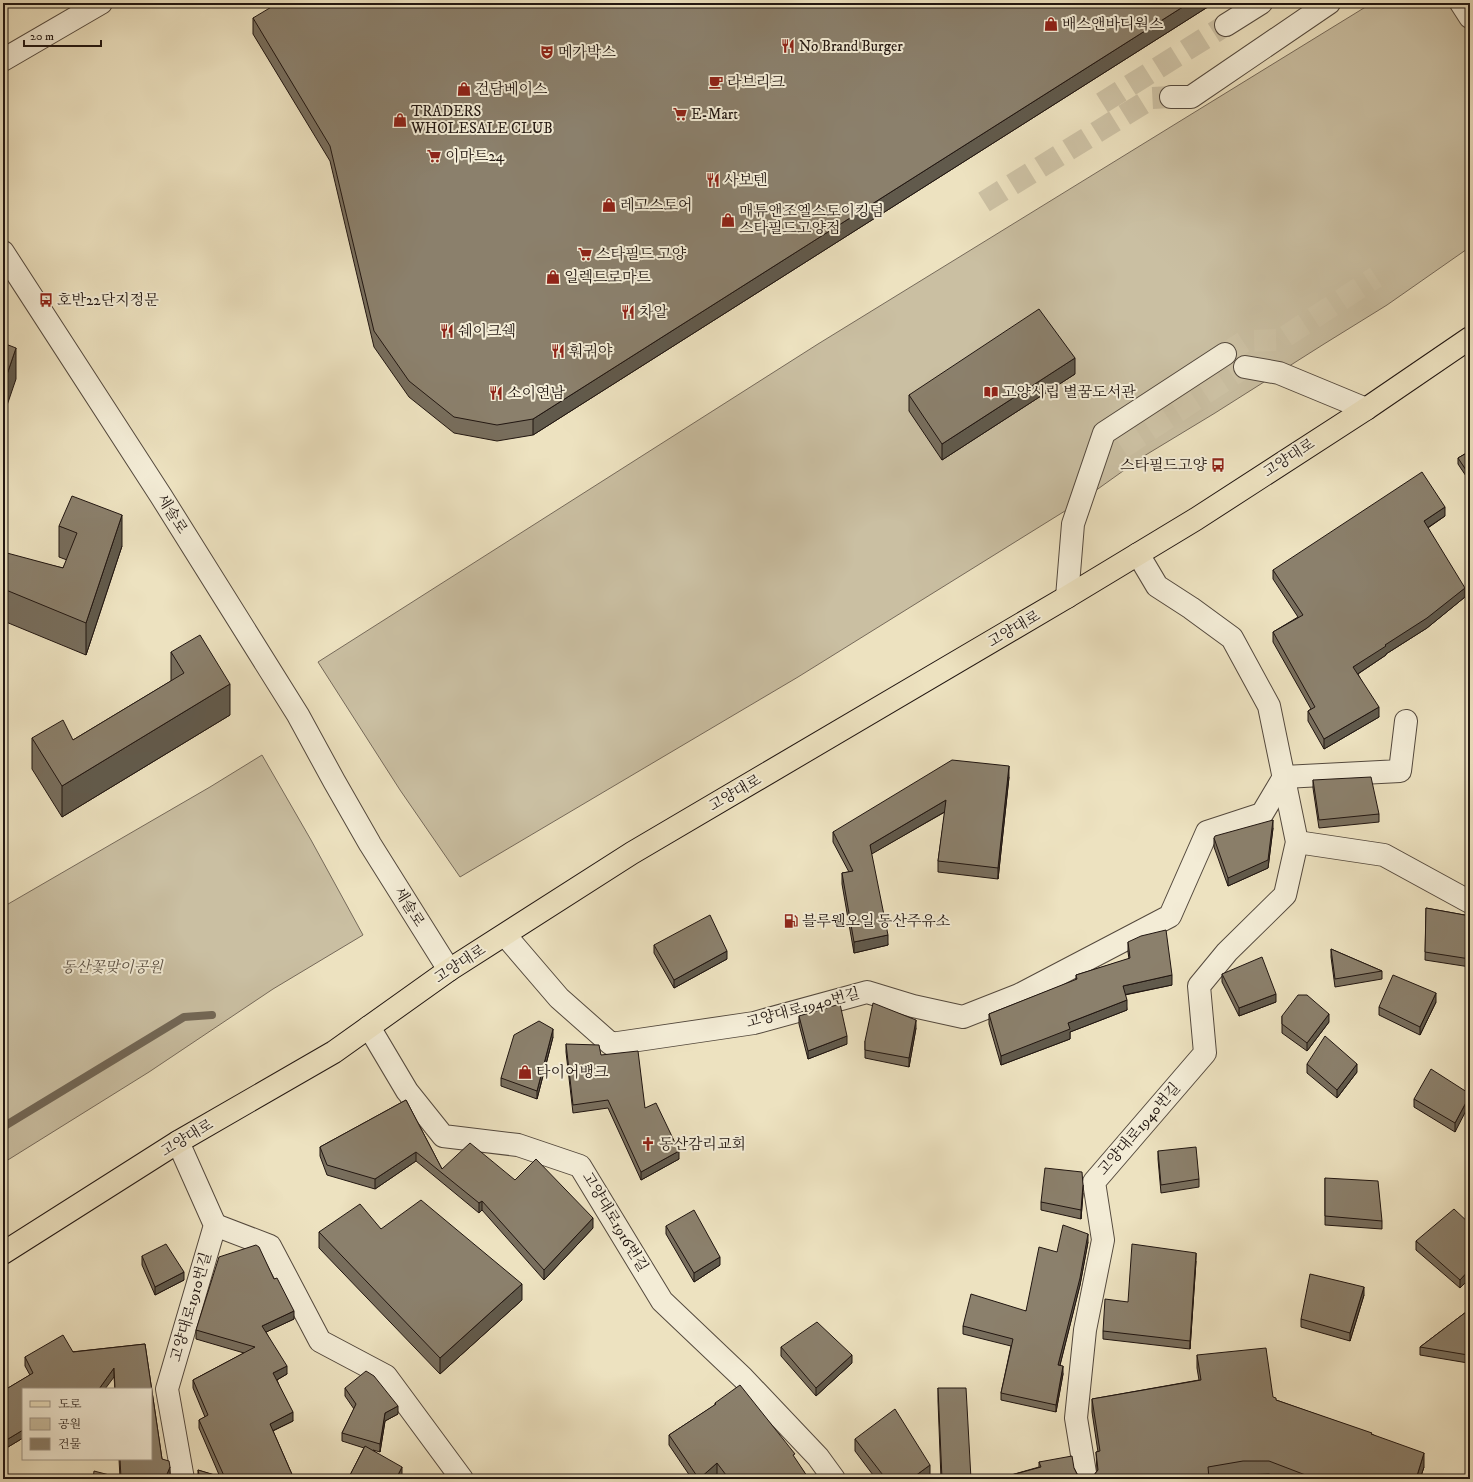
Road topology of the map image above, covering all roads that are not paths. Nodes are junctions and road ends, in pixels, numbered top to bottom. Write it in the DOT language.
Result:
graph roads {
  1 [pos="101,3"];
  2 [pos="1261,3"];
  3 [pos="1330,3"];
  4 [pos="1461,3"];
  5 [pos="1470,16"];
  6 [pos="1226,25"];
  7 [pos="3,60"];
  8 [pos="1171,97"];
  9 [pos="3,252"];
  10 [pos="1470,338"];
  11 [pos="1225,354"];
  12 [pos="1245,367"];
  13 [pos="1366,409"];
  14 [pos="1138,554"];
  15 [pos="1068,597"];
  16 [pos="1406,721"];
  17 [pos="1284,777"];
  18 [pos="1297,842"];
  19 [pos="1470,902"];
  20 [pos="505,935"];
  21 [pos="450,970"];
  22 [pos="369,1027"];
  23 [pos="178,1142"];
  24 [pos="215,1225"];
  25 [pos="3,1253"];
  26 [pos="183,1479"];
  27 [pos="462,1479"];
  28 [pos="834,1479"];
  29 [pos="1086,1479"];
  1 -- 7 [label="street"];
  2 -- 6 [label="street"];
  3 -- 8 [label="street"];
  4 -- 5 [label="street"];
  9 -- 21 [label="street, 세솔로"];
  10 -- 13 [label="main road, 고양대로"];
  11 -- 15 [label="street"];
  12 -- 13 [label="street"];
  13 -- 14 [label="main road, 고양대로"];
  14 -- 15 [label="main road, 고양대로"];
  14 -- 17 [label="street, 고양대로1940번길"];
  15 -- 20 [label="main road, 고양대로"];
  16 -- 17 [label="street"];
  17 -- 18 [label="street, 고양대로1940번길"];
  17 -- 20 [label="street, 고양대로1940번길"];
  18 -- 19 [label="street"];
  18 -- 29 [label="street, 고양대로1940번길"];
  20 -- 21 [label="main road, 고양대로"];
  21 -- 22 [label="main road, 고양대로"];
  22 -- 23 [label="main road, 고양대로"];
  22 -- 28 [label="street, 고양대로1916번길"];
  23 -- 24 [label="street"];
  23 -- 25 [label="main road, 고양대로"];
  24 -- 26 [label="street, 고양대로1910번길"];
  24 -- 27 [label="street"];
}
